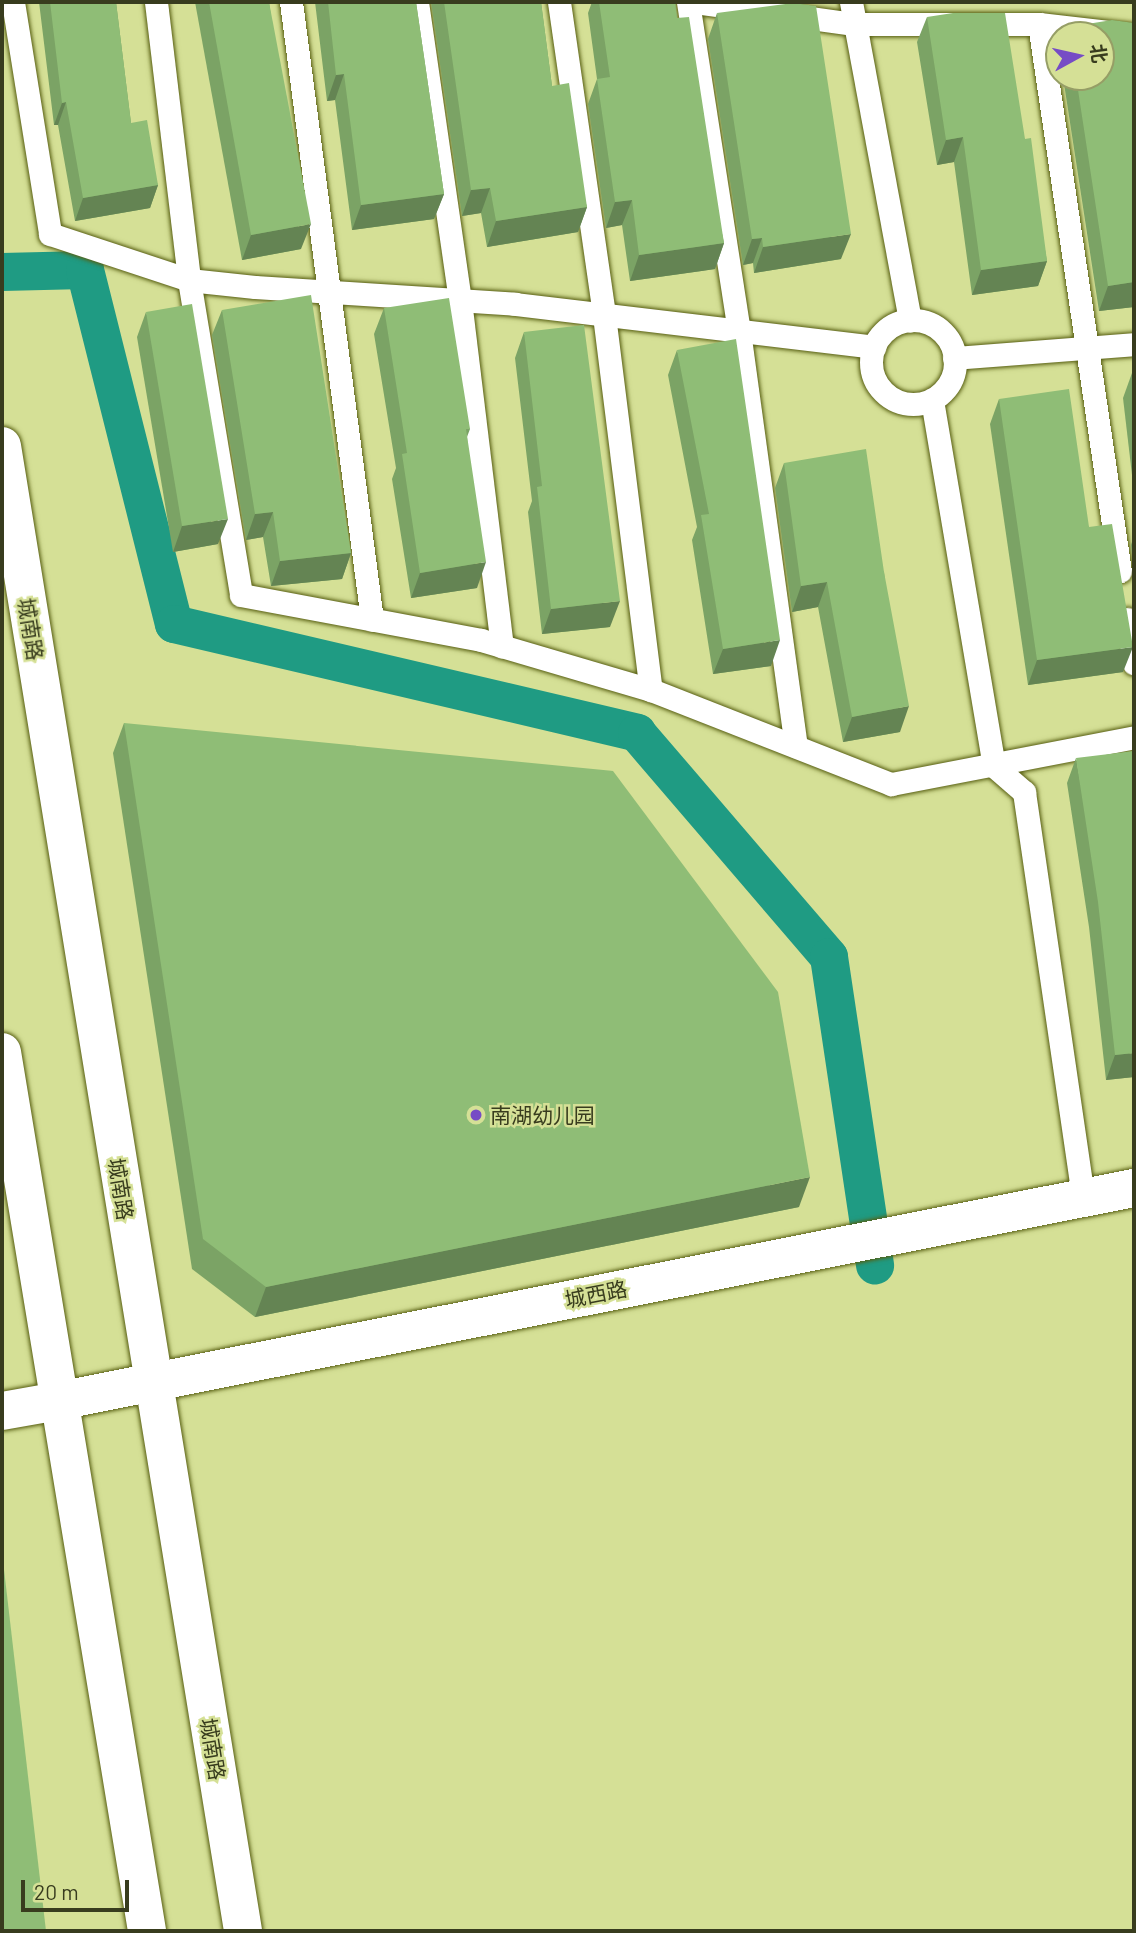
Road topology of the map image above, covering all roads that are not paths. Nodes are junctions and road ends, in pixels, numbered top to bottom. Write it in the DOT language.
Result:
graph roads {
  1 [pos="13,2"];
  2 [pos="156,2"];
  3 [pos="290,2"];
  4 [pos="417,2"];
  5 [pos="559,2"];
  6 [pos="688,2"];
  7 [pos="695,2"];
  8 [pos="853,13"];
  9 [pos="1039,24"];
  10 [pos="1134,35"];
  11 [pos="189,279"];
  12 [pos="330,292"];
  13 [pos="460,300"];
  14 [pos="604,315"];
  15 [pos="910,321"];
  16 [pos="739,331"];
  17 [pos="1134,344"];
  18 [pos="874,347"];
  19 [pos="1085,348"];
  20 [pos="954,358"];
  21 [pos="932,400"];
  22 [pos="2,446"];
  23 [pos="372,620"];
  24 [pos="502,646"];
  25 [pos="1134,663"];
  26 [pos="651,690"];
  27 [pos="1134,737"];
  28 [pos="796,746"];
  29 [pos="994,766"];
  30 [pos="2,1052"];
  31 [pos="1134,1188"];
  32 [pos="1083,1198"];
  33 [pos="152,1382"];
  34 [pos="58,1401"];
  35 [pos="2,1410"];
  36 [pos="147,1931"];
  37 [pos="243,1931"];
  1 -- 11 [label="lane"];
  2 -- 11 [label="lane"];
  3 -- 12 [label="lane"];
  4 -- 13 [label="lane"];
  5 -- 14 [label="lane"];
  6 -- 16 [label="lane"];
  7 -- 8 [label="lane"];
  8 -- 9 [label="lane"];
  8 -- 15 [label="lane"];
  9 -- 10 [label="lane"];
  9 -- 19 [label="lane"];
  11 -- 12 [label="lane"];
  11 -- 23 [label="lane"];
  12 -- 13 [label="lane"];
  12 -- 23 [label="lane"];
  13 -- 14 [label="lane"];
  13 -- 24 [label="lane"];
  14 -- 16 [label="lane"];
  14 -- 26 [label="lane"];
  15 -- 18 [label="lane"];
  15 -- 20 [label="lane"];
  16 -- 18 [label="lane"];
  16 -- 28 [label="lane"];
  17 -- 19 [label="lane"];
  18 -- 21 [label="lane"];
  19 -- 20 [label="lane"];
  19 -- 25 [label="lane"];
  20 -- 21 [label="lane"];
  21 -- 29 [label="lane"];
  22 -- 33 [label="main road, 城南路"];
  23 -- 24 [label="lane"];
  24 -- 26 [label="lane"];
  26 -- 28 [label="lane"];
  27 -- 29 [label="lane"];
  28 -- 29 [label="lane"];
  29 -- 32 [label="lane"];
  30 -- 34 [label="main road"];
  31 -- 32 [label="main road, 城西路"];
  32 -- 33 [label="main road, 城西路"];
  33 -- 34 [label="main road, 城西路"];
  33 -- 37 [label="main road, 城南路"];
  34 -- 35 [label="main road, 城西路"];
  34 -- 36 [label="main road"];
}
